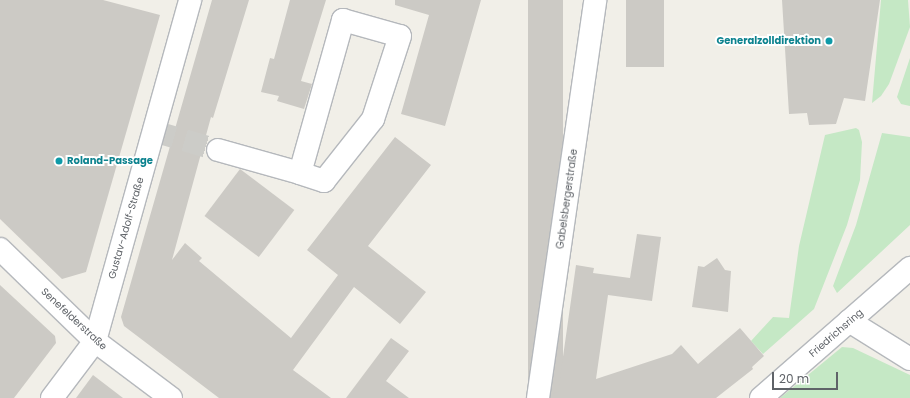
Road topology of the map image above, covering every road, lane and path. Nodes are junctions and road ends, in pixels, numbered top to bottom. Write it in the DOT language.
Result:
graph roads {
  1 [pos="190,0"];
  2 [pos="596,0"];
  3 [pos="218,150"];
  4 [pos="300,173"];
  5 [pos="0,248"];
  6 [pos="910,268"];
  7 [pos="848,321"];
  8 [pos="95,341"];
  9 [pos="910,359"];
  10 [pos="52,398"];
  11 [pos="171,398"];
  12 [pos="538,398"];
  13 [pos="761,398"];
  1 -- 8 [label="street, Gustav-Adolf-Straße"];
  2 -- 12 [label="street, Gabelsbergerstraße"];
  3 -- 4 [label="street"];
  4 -- 4 [label="street"];
  5 -- 8 [label="street, Senefelderstraße"];
  6 -- 7 [label="street, Friedrichsring"];
  7 -- 9 [label="street"];
  7 -- 13 [label="street, Friedrichsring"];
  8 -- 10 [label="street"];
  8 -- 11 [label="street, Senefelderstraße"];
}
